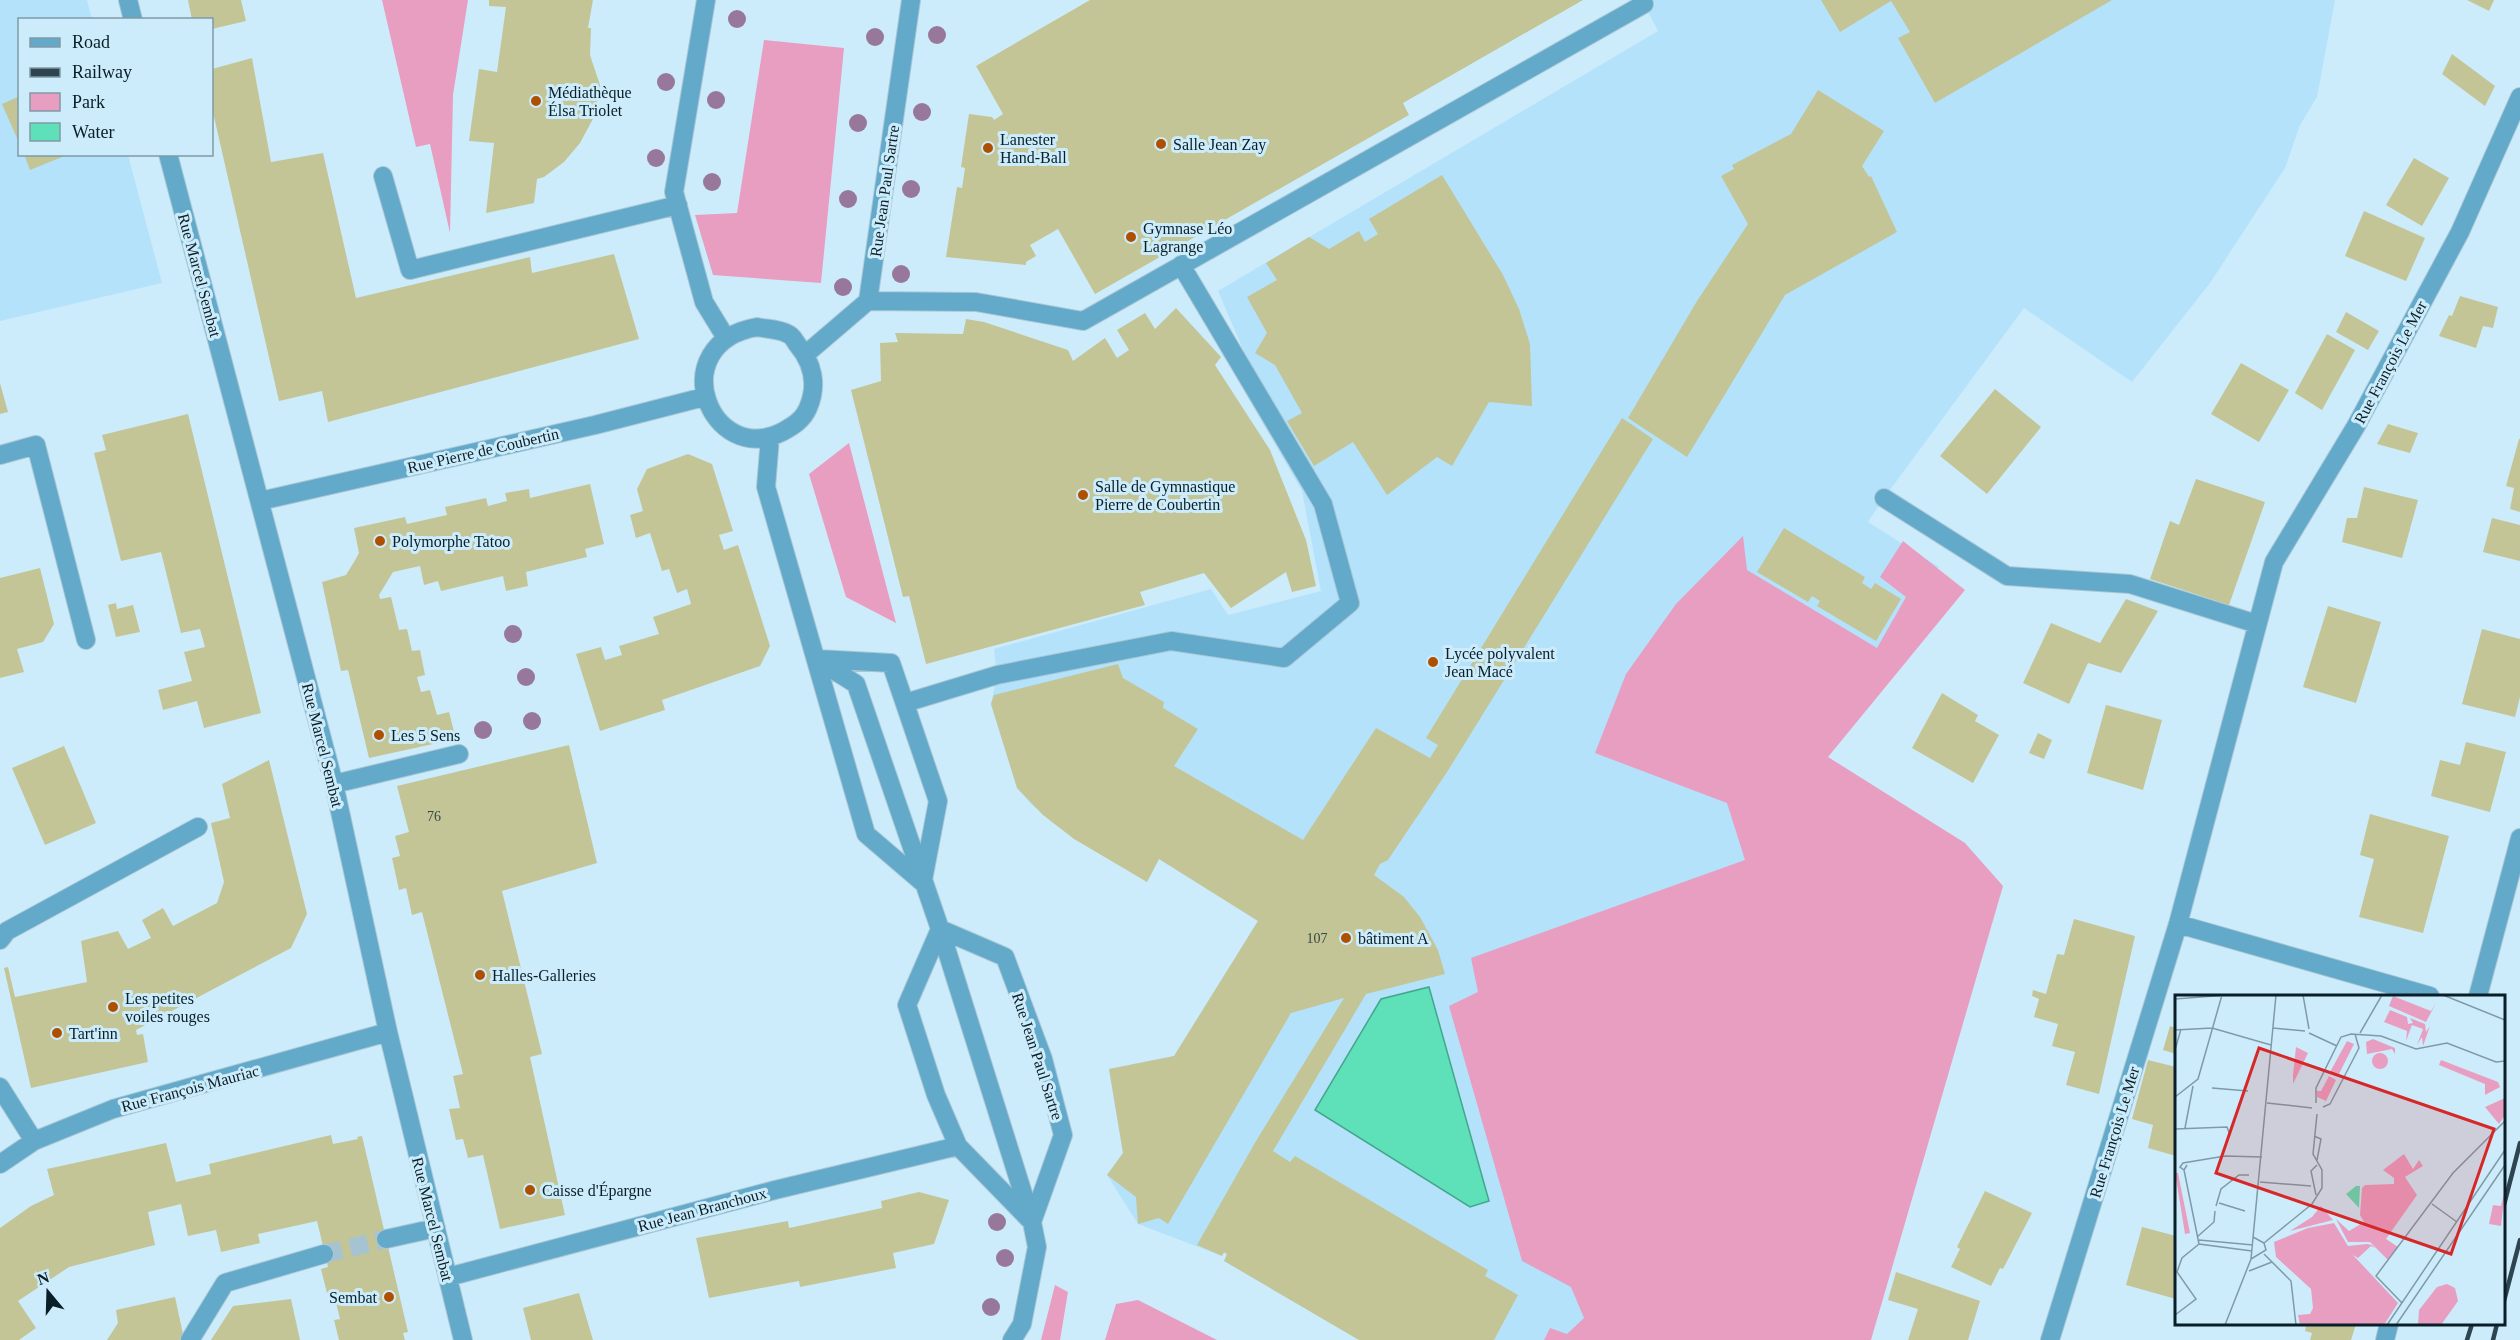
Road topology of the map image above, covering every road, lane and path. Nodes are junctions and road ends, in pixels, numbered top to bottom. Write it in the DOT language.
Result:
graph roads {
  1 [pos="128,0"];
  2 [pos="706,0"];
  3 [pos="911,0"];
  4 [pos="1644,4"];
  5 [pos="132,18"];
  6 [pos="2520,97"];
  7 [pos="169,156"];
  8 [pos="383,176"];
  9 [pos="678,205"];
  10 [pos="1181,266"];
  11 [pos="868,301"];
  12 [pos="726,338"];
  13 [pos="806,354"];
  14 [pos="704,397"];
  15 [pos="770,438"];
  16 [pos="0,455"];
  17 [pos="1884,498"];
  18 [pos="261,501"];
  19 [pos="2257,624"];
  20 [pos="86,640"];
  21 [pos="816,659"];
  22 [pos="905,703"];
  23 [pos="459,754"];
  24 [pos="334,784"];
  25 [pos="198,827"];
  26 [pos="2520,838"];
  27 [pos="923,883"];
  28 [pos="2178,924"];
  29 [pos="2,929"];
  30 [pos="940,929"];
  31 [pos="2426,995"];
  32 [pos="2478,995"];
  33 [pos="388,1032"];
  34 [pos="0,1087"];
  35 [pos="34,1141"];
  36 [pos="958,1146"];
  37 [pos="0,1164"];
  38 [pos="1032,1222"];
  39 [pos="436,1228"];
  40 [pos="386,1239"];
  41 [pos="324,1254"];
  42 [pos="448,1277"];
  43 [pos="2389,1325"];
  44 [pos="190,1340"];
  45 [pos="463,1340"];
  46 [pos="1012,1340"];
  47 [pos="2049,1340"];
  48 [pos="2385,1340"];
  1 -- 5 [label="street"];
  2 -- 9 [label="street"];
  3 -- 11 [label="street, Rue Jean Paul Sartre"];
  4 -- 10 [label="street"];
  6 -- 19 [label="street, Rue François Le Mer"];
  7 -- 18 [label="street, Rue Marcel Sembat"];
  8 -- 9 [label="street"];
  9 -- 12 [label="street"];
  10 -- 11 [label="street"];
  10 -- 22 [label="street"];
  11 -- 13 [label="street"];
  12 -- 13 [label="street"];
  12 -- 14 [label="street"];
  13 -- 15 [label="street"];
  14 -- 15 [label="street"];
  14 -- 18 [label="street, Rue Pierre de Coubertin"];
  15 -- 21 [label="street"];
  16 -- 20 [label="street"];
  17 -- 19 [label="street"];
  18 -- 24 [label="street, Rue Marcel Sembat"];
  19 -- 28 [label="street, Rue François Le Mer"];
  21 -- 22 [label="street"];
  21 -- 27 [label="street"];
  21 -- 27 [label="street"];
  22 -- 27 [label="street"];
  23 -- 24 [label="street"];
  24 -- 33 [label="street, Rue Marcel Sembat"];
  25 -- 29 [label="street"];
  26 -- 32 [label="street"];
  27 -- 30 [label="street"];
  28 -- 31 [label="street"];
  28 -- 47 [label="street, Rue François Le Mer"];
  30 -- 36 [label="street"];
  30 -- 38 [label="street"];
  30 -- 38 [label="street, Rue Jean Paul Sartre"];
  33 -- 35 [label="street, Rue François Mauriac"];
  33 -- 39 [label="street, Rue Marcel Sembat"];
  34 -- 35 [label="street"];
  35 -- 37 [label="street, Rue François Mauriac"];
  36 -- 38 [label="street"];
  36 -- 42 [label="street, Rue Jean Branchoux"];
  38 -- 46 [label="street, Rue Jean Paul Sartre"];
  39 -- 40 [label="street"];
  39 -- 42 [label="street, Rue Marcel Sembat"];
  41 -- 44 [label="street"];
  42 -- 45 [label="street, Rue Marcel Sembat"];
  43 -- 48 [label="street"];
}
